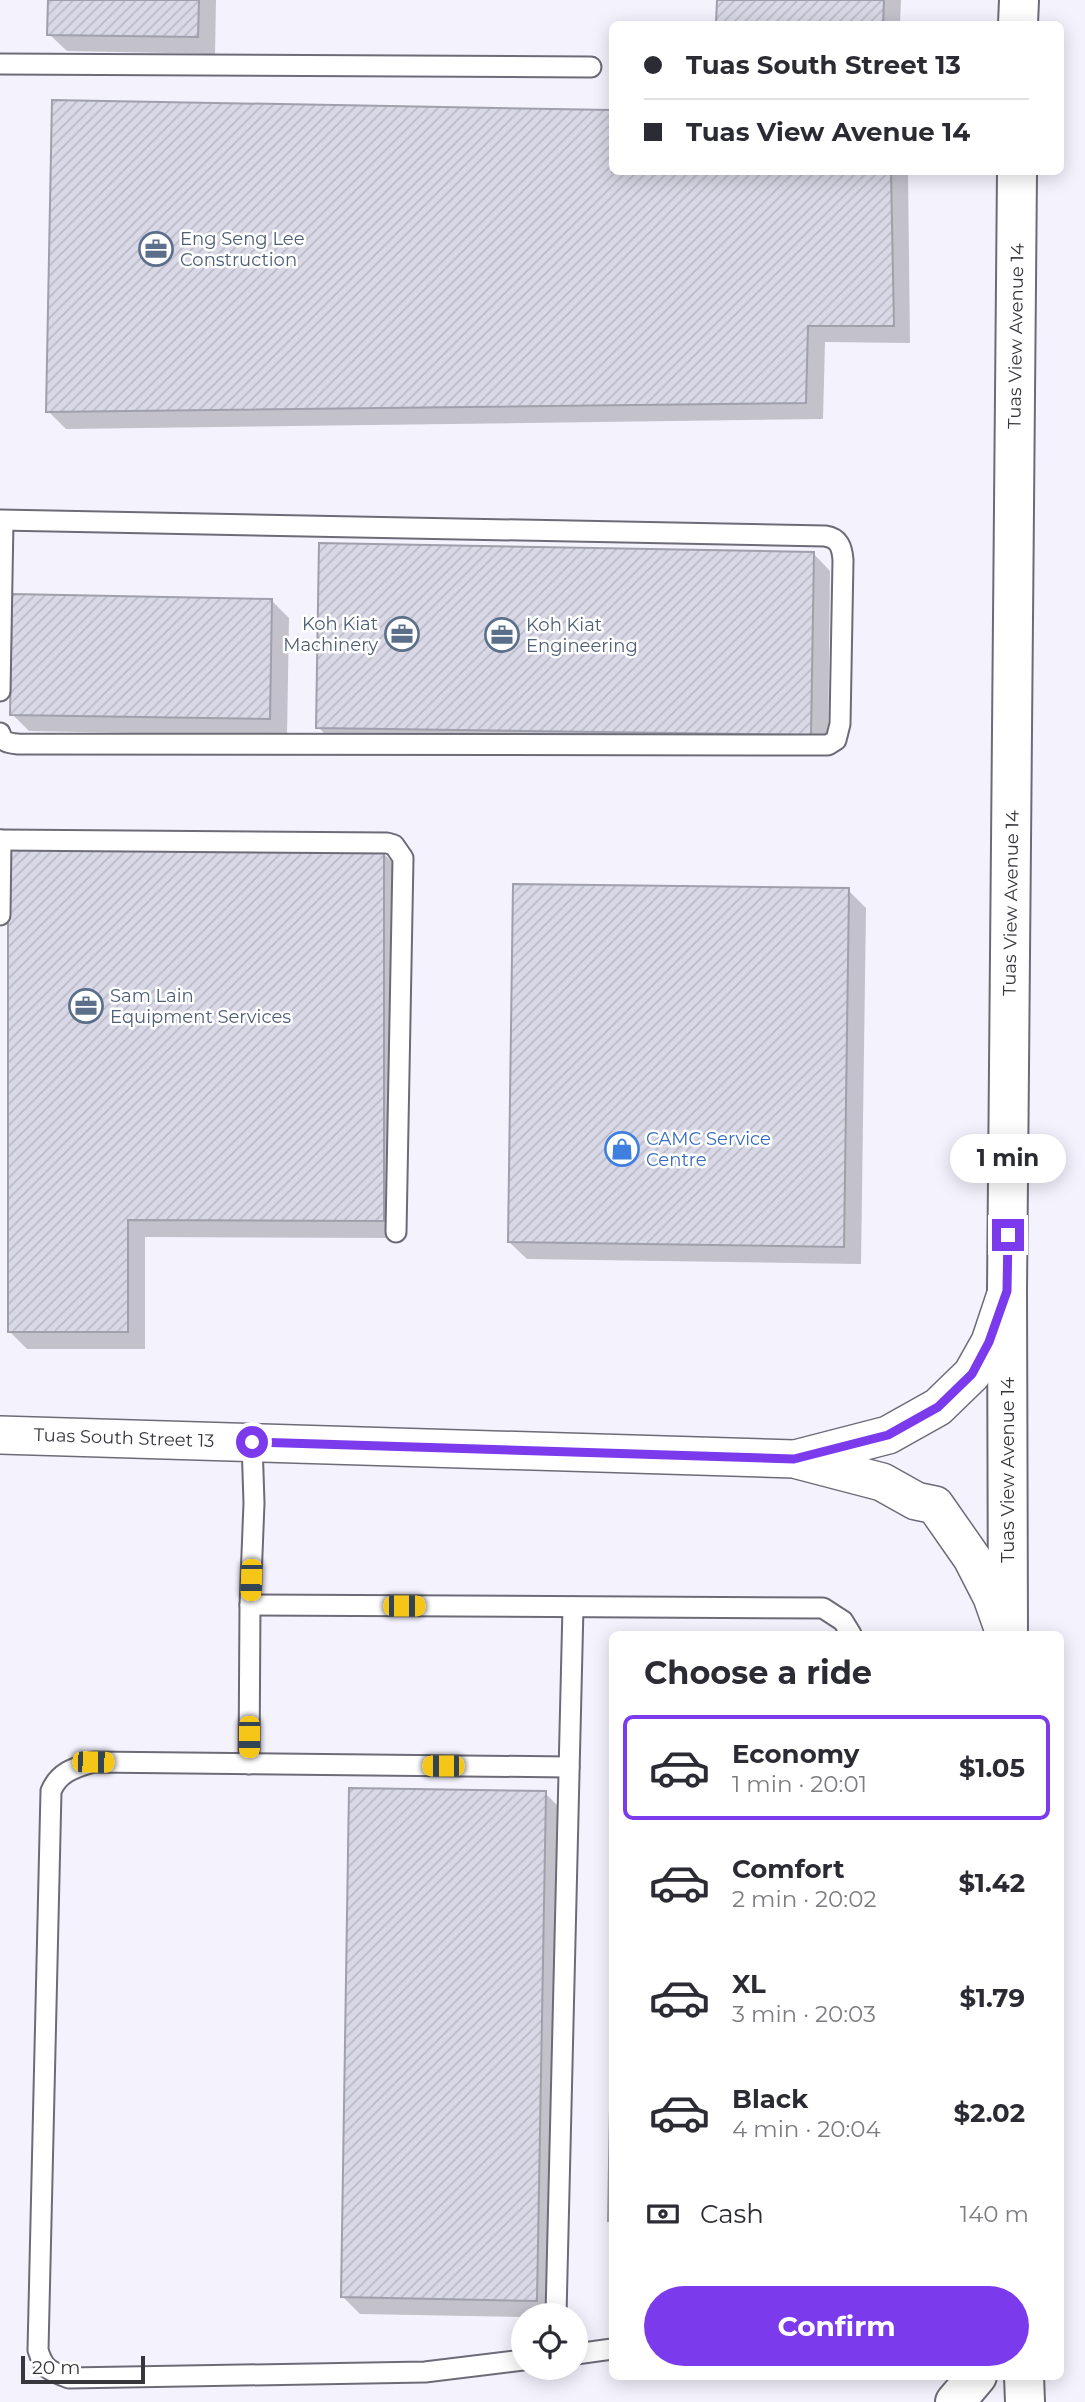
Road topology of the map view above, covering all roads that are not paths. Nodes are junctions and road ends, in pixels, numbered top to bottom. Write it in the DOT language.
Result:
graph roads {
  1 [pos="1019,0"];
  2 [pos="1018,21"];
  3 [pos="0,64"];
  4 [pos="592,67"];
  5 [pos="1017,175"];
  6 [pos="1,520"];
  7 [pos="0,691"];
  8 [pos="0,733"];
  9 [pos="1,840"];
  10 [pos="0,915"];
  11 [pos="396,1232"];
  12 [pos="1007,1291"];
  13 [pos="0,1435"];
  14 [pos="252,1442"];
  15 [pos="794,1459"];
  16 [pos="250,1605"];
  17 [pos="573,1607"];
  18 [pos="847,1628"];
  19 [pos="1006,1631"];
  20 [pos="1007,1631"];
  21 [pos="249,1764"];
  22 [pos="569,1767"];
  23 [pos="556,2303"];
  24 [pos="609,2349"];
  25 [pos="588,2352"];
  26 [pos="511,2361"];
  27 [pos="974,2380"];
  28 [pos="1024,2380"];
  29 [pos="955,2402"];
  30 [pos="1025,2402"];
  1 -- 2 [label="street"];
  3 -- 4 [label="lane"];
  5 -- 12 [label="street, Tuas View Avenue 14"];
  6 -- 7 [label="lane"];
  6 -- 8 [label="lane"];
  9 -- 10 [label="lane"];
  9 -- 11 [label="lane"];
  12 -- 15 [label="street, Tuas South Street 13"];
  12 -- 20 [label="street, Tuas View Avenue 14"];
  13 -- 14 [label="street, Tuas South Street 13"];
  14 -- 15 [label="street, Tuas South Street 13"];
  14 -- 16 [label="lane"];
  15 -- 19 [label="street, Tuas South Street 13"];
  16 -- 17 [label="lane"];
  16 -- 21 [label="lane"];
  17 -- 18 [label="lane"];
  17 -- 22 [label="lane"];
  21 -- 22 [label="lane"];
  21 -- 26 [label="lane"];
  22 -- 23 [label="lane"];
  24 -- 25 [label="lane"];
  27 -- 29 [label="street"];
  28 -- 30 [label="street"];
}
